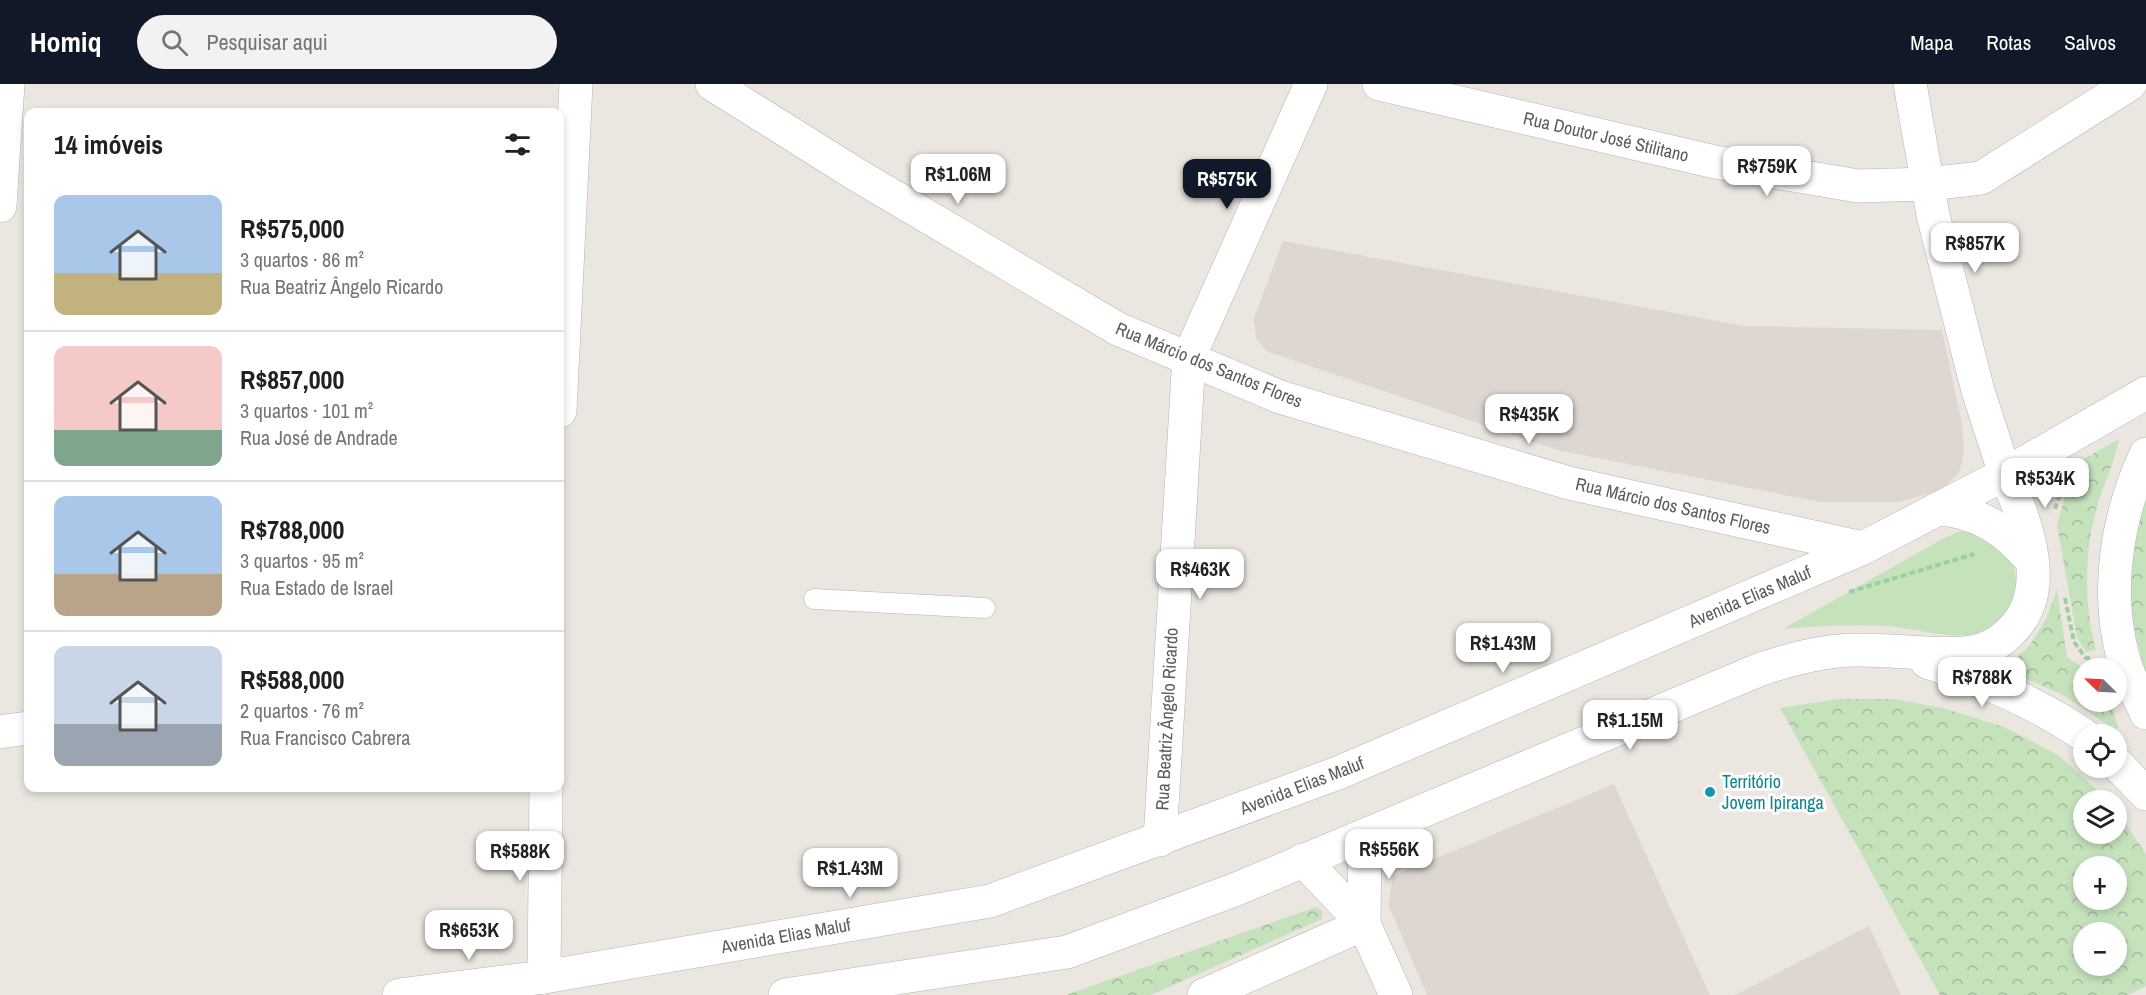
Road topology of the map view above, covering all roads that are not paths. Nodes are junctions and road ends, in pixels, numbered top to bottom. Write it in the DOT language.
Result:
graph roads {
  1 [pos="8,84"];
  2 [pos="576,84"];
  3 [pos="712,84"];
  4 [pos="1311,84"];
  5 [pos="1379,84"];
  6 [pos="1910,84"];
  7 [pos="2130,84"];
  8 [pos="1928,184"];
  9 [pos="0,206"];
  10 [pos="564,329"];
  11 [pos="1189,357"];
  12 [pos="2146,393"];
  13 [pos="2146,454"];
  14 [pos="2005,474"];
  15 [pos="1938,509"];
  16 [pos="1863,548"];
  17 [pos="2033,562"];
  18 [pos="814,599"];
  19 [pos="986,608"];
  20 [pos="1894,652"];
  21 [pos="2146,712"];
  22 [pos="2073,728"];
  23 [pos="24,729"];
  24 [pos="0,732"];
  25 [pos="2127,774"];
  26 [pos="546,792"];
  27 [pos="2146,794"];
  28 [pos="1365,835"];
  29 [pos="1160,840"];
  30 [pos="1304,860"];
  31 [pos="1364,924"];
  32 [pos="551,986"];
  33 [pos="399,995"];
  34 [pos="785,995"];
  35 [pos="1204,995"];
  36 [pos="1396,995"];
  1 -- 9 [label="street"];
  2 -- 10 [label="street"];
  3 -- 11 [label="street, Rua Márcio dos Santos Flores"];
  4 -- 11 [label="street, Rua Beatriz Ângelo Ricardo"];
  5 -- 8 [label="street, Rua Doutor José Stilitano"];
  6 -- 8 [label="street"];
  7 -- 8 [label="street, Rua Doutor José Stilitano"];
  8 -- 14 [label="street"];
  11 -- 16 [label="street, Rua Márcio dos Santos Flores"];
  11 -- 29 [label="street, Rua Beatriz Ângelo Ricardo"];
  12 -- 14 [label="street, Avenida Elias Maluf"];
  13 -- 21 [label="street"];
  14 -- 15 [label="street, Avenida Elias Maluf"];
  14 -- 17 [label="street"];
  15 -- 16 [label="street, Avenida Elias Maluf"];
  15 -- 17 [label="street"];
  16 -- 29 [label="street, Avenida Elias Maluf"];
  17 -- 20 [label="street"];
  18 -- 19 [label="lane"];
  20 -- 22 [label="street"];
  20 -- 28 [label="street"];
  23 -- 24 [label="street"];
  25 -- 27 [label="street"];
  26 -- 32 [label="street"];
  28 -- 30 [label="street"];
  28 -- 31 [label="street"];
  29 -- 32 [label="street, Avenida Elias Maluf"];
  30 -- 31 [label="street"];
  30 -- 34 [label="street"];
  31 -- 35 [label="street"];
  31 -- 36 [label="street"];
  32 -- 33 [label="street, Avenida Elias Maluf"];
}
